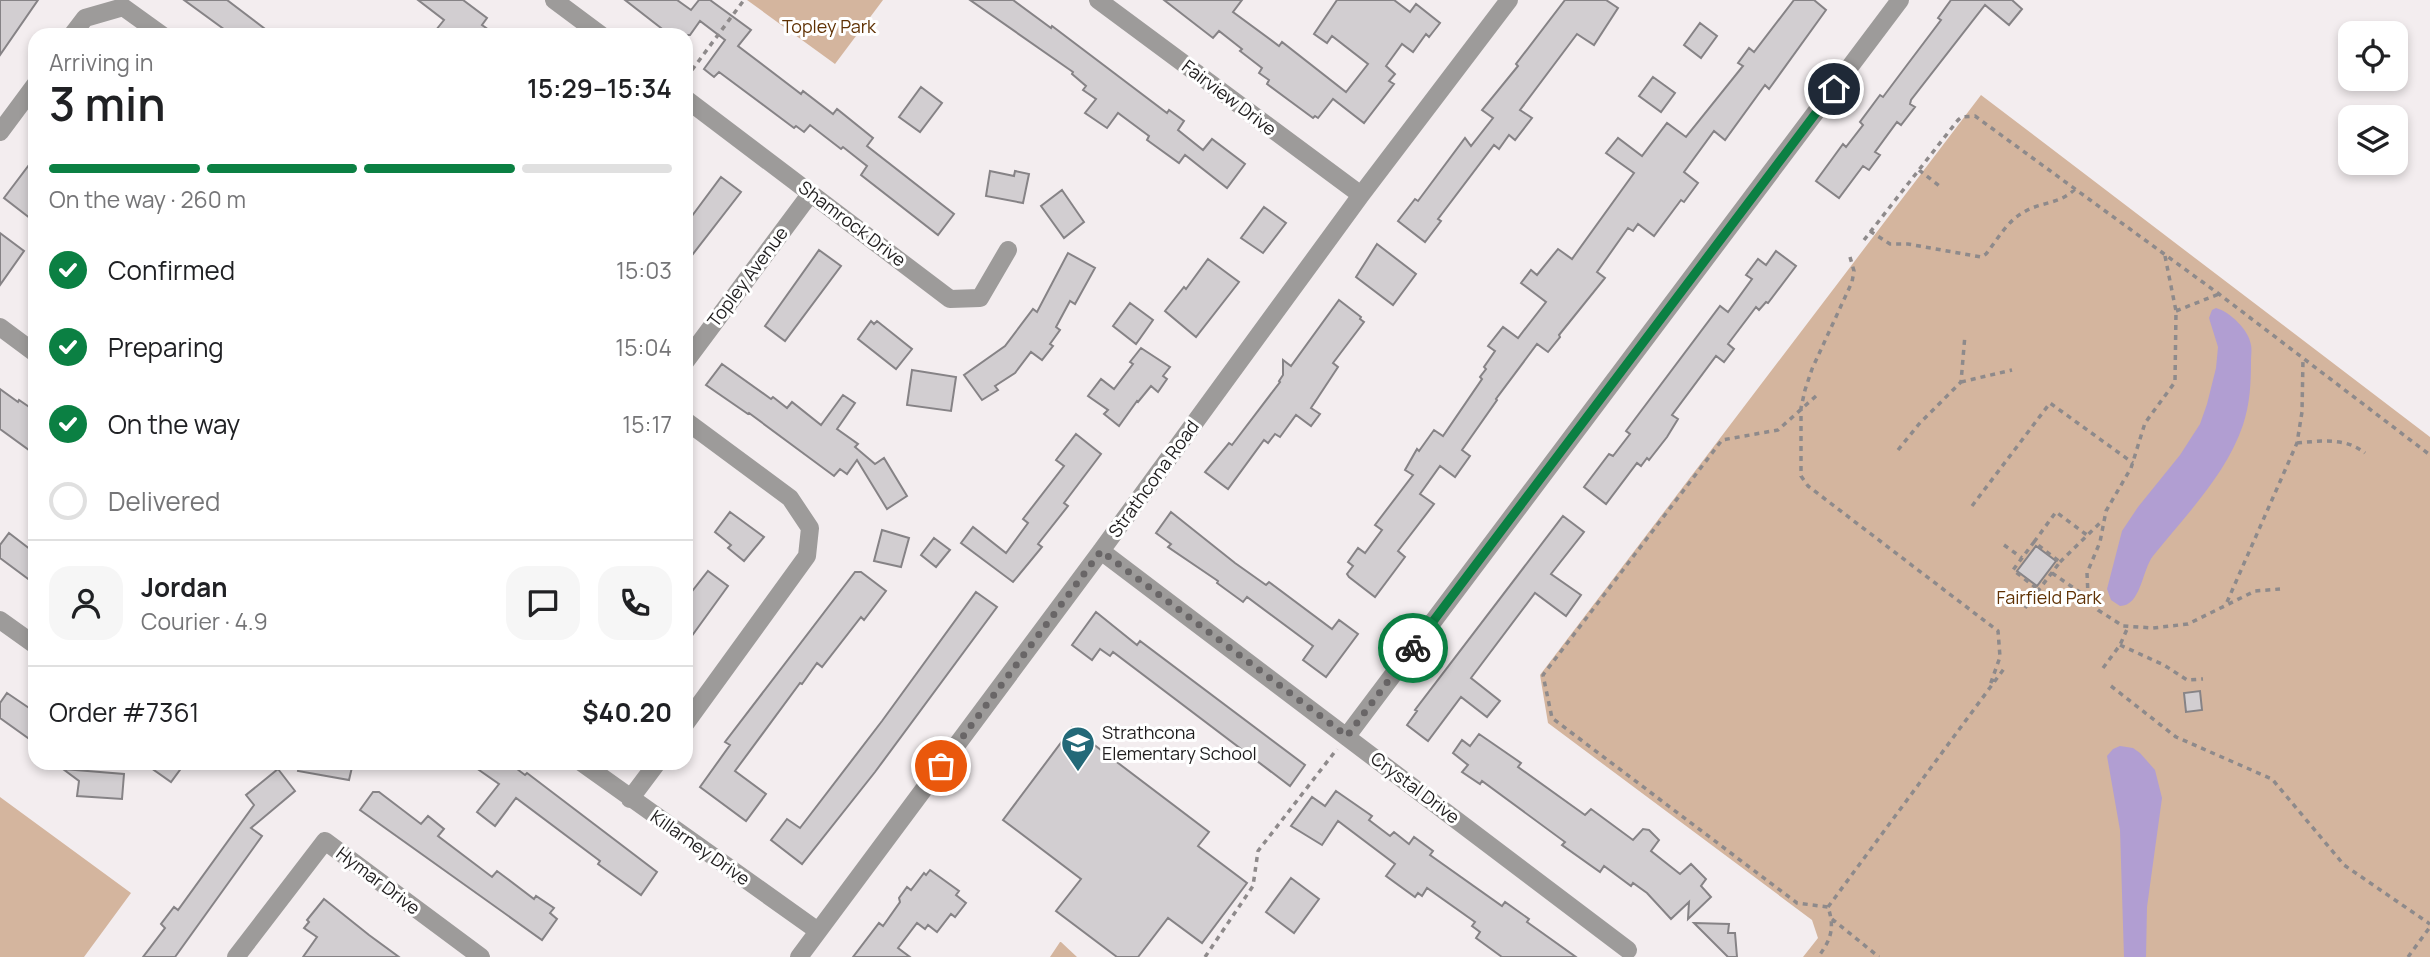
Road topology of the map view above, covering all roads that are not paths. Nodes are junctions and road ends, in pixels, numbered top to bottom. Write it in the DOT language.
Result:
graph roads {
  1 [pos="554,0"];
  2 [pos="1098,0"];
  3 [pos="1509,0"];
  4 [pos="1900,0"];
  5 [pos="77,28"];
  6 [pos="152,28"];
  7 [pos="592,28"];
  8 [pos="28,94"];
  9 [pos="693,104"];
  10 [pos="0,132"];
  11 [pos="811,193"];
  12 [pos="1361,195"];
  13 [pos="1008,250"];
  14 [pos="0,327"];
  15 [pos="28,348"];
  16 [pos="693,352"];
  17 [pos="693,426"];
  18 [pos="1101,551"];
  19 [pos="0,620"];
  20 [pos="28,640"];
  21 [pos="693,713"];
  22 [pos="1347,736"];
  23 [pos="592,770"];
  24 [pos="652,770"];
  25 [pos="631,799"];
  26 [pos="818,931"];
  27 [pos="1628,950"];
  28 [pos="236,957"];
  29 [pos="481,957"];
  30 [pos="799,957"];
  1 -- 7 [label="street"];
  2 -- 12 [label="street, Fairview Drive"];
  3 -- 12 [label="street, Strathcona Road"];
  4 -- 22 [label="street"];
  5 -- 6 [label="street"];
  8 -- 10 [label="street"];
  9 -- 11 [label="street, Shamrock Drive"];
  11 -- 13 [label="street, Shamrock Drive"];
  11 -- 16 [label="street, Topley Avenue"];
  12 -- 18 [label="street, Strathcona Road"];
  14 -- 15 [label="street"];
  17 -- 21 [label="street"];
  18 -- 22 [label="street, Crystal Drive"];
  18 -- 26 [label="street, Strathcona Road"];
  19 -- 20 [label="street"];
  22 -- 27 [label="street, Crystal Drive"];
  23 -- 25 [label="street, Killarney Drive"];
  24 -- 25 [label="street"];
  25 -- 26 [label="street, Killarney Drive"];
  26 -- 30 [label="street, Strathcona Road"];
  28 -- 29 [label="street, Hymar Drive"];
}
